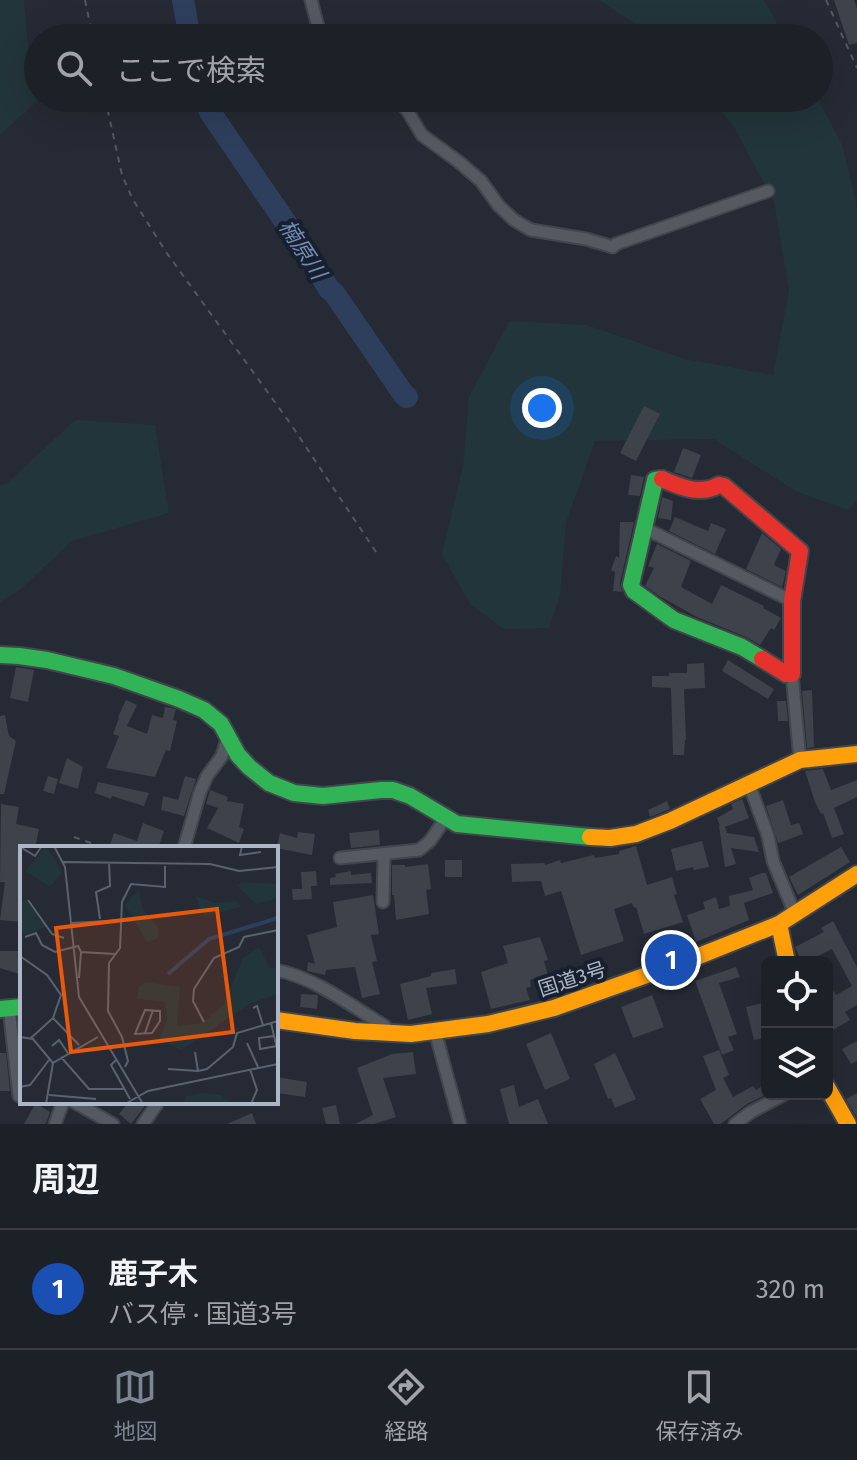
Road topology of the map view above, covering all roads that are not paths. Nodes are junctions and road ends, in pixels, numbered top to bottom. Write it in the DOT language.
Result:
graph roads {
  1 [pos="311,0"];
  2 [pos="317,24"];
  3 [pos="408,112"];
  4 [pos="768,191"];
  5 [pos="644,528"];
  6 [pos="792,601"];
  7 [pos="0,655"];
  8 [pos="792,674"];
  9 [pos="229,735"];
  10 [pos="857,754"];
  11 [pos="800,760"];
  12 [pos="749,784"];
  13 [pos="445,819"];
  14 [pos="185,846"];
  15 [pos="384,854"];
  16 [pos="340,858"];
  17 [pos="857,874"];
  18 [pos="383,902"];
  19 [pos="795,914"];
  20 [pos="779,924"];
  21 [pos="786,956"];
  22 [pos="278,970"];
  23 [pos="10,1008"];
  24 [pos="278,1020"];
  25 [pos="435,1031"];
  26 [pos="386,1033"];
  27 [pos="20,1096"];
  28 [pos="833,1096"];
  29 [pos="774,1100"];
  30 [pos="62,1104"];
  31 [pos="78,1104"];
  32 [pos="156,1104"];
  33 [pos="157,1104"];
  34 [pos="850,1121"];
  35 [pos="55,1124"];
  36 [pos="113,1124"];
  37 [pos="143,1124"];
  38 [pos="158,1124"];
  39 [pos="460,1124"];
  40 [pos="735,1124"];
  1 -- 2 [label="street"];
  3 -- 4 [label="street"];
  5 -- 6 [label="street"];
  5 -- 6 [label="main road"];
  5 -- 8 [label="main road"];
  6 -- 8 [label="main road"];
  7 -- 9 [label="main road"];
  8 -- 11 [label="street"];
  9 -- 13 [label="main road"];
  9 -- 14 [label="street"];
  10 -- 11 [label="main road"];
  11 -- 12 [label="main road"];
  12 -- 13 [label="main road"];
  12 -- 19 [label="street"];
  13 -- 15 [label="street"];
  15 -- 16 [label="street"];
  15 -- 18 [label="street"];
  17 -- 19 [label="main road, 国道3号"];
  19 -- 20 [label="main road, 国道3号"];
  20 -- 21 [label="main road"];
  20 -- 25 [label="main road, 国道3号"];
  22 -- 26 [label="street"];
  23 -- 27 [label="street"];
  24 -- 26 [label="main road, 国道3号"];
  25 -- 26 [label="main road, 国道3号"];
  25 -- 39 [label="street"];
  28 -- 34 [label="main road"];
  29 -- 40 [label="street"];
  30 -- 35 [label="street"];
  31 -- 36 [label="street"];
  32 -- 37 [label="street"];
  33 -- 38 [label="street"];
}
